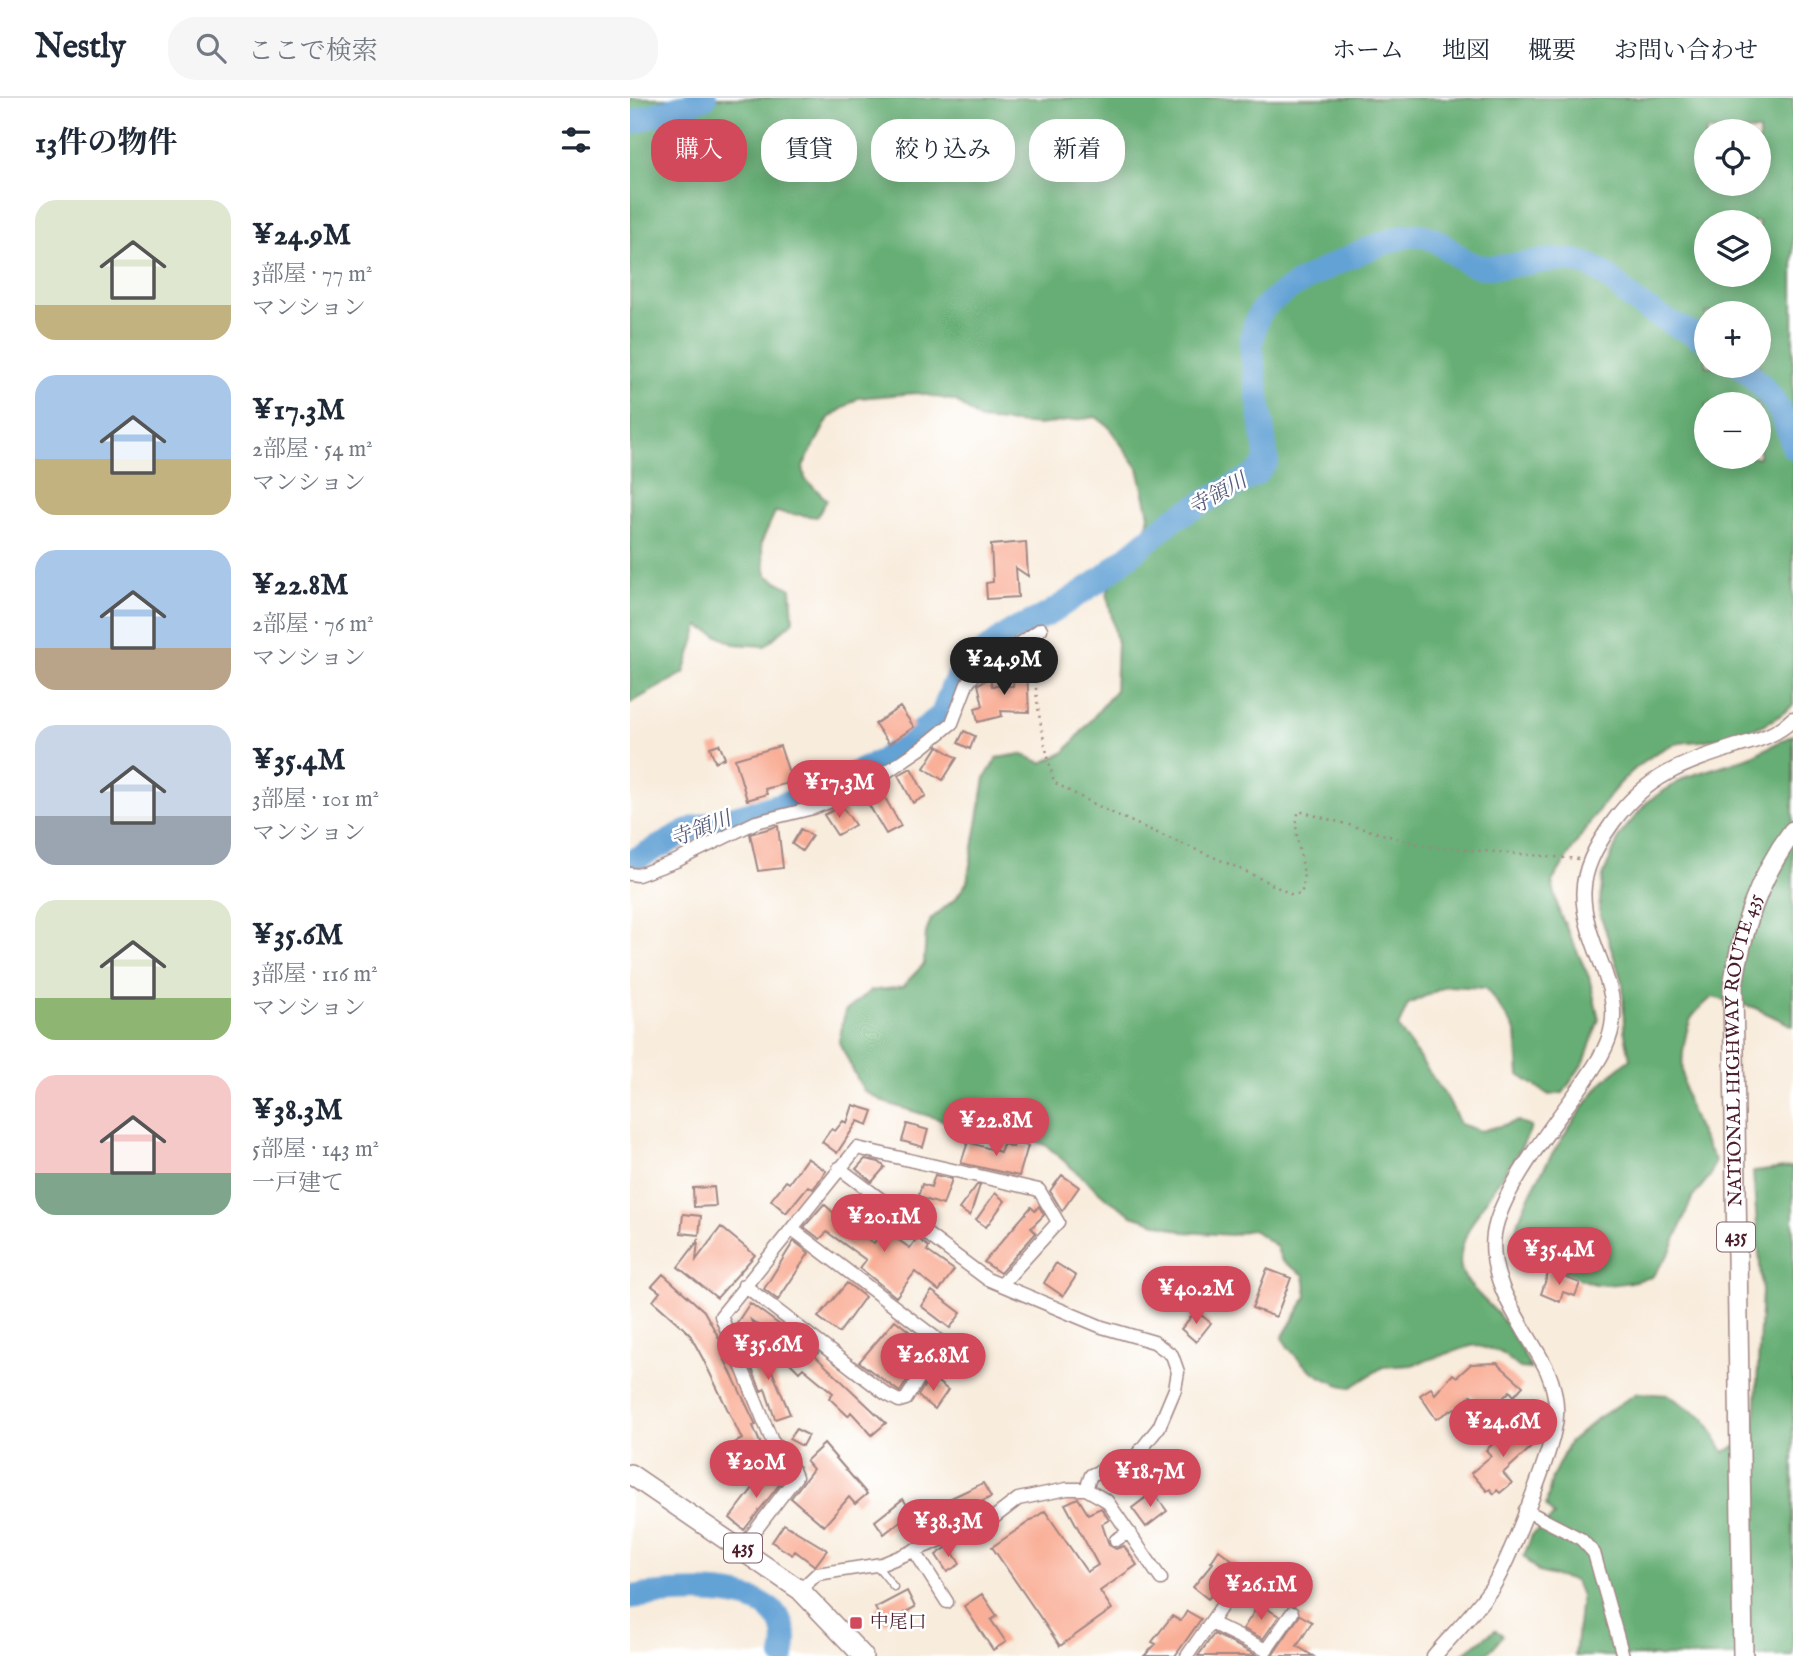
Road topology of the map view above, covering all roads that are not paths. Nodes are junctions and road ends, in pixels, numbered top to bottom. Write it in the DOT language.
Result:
graph roads {
  1 [pos="1038,631"];
  2 [pos="1793,719"];
  3 [pos="1793,831"];
  4 [pos="632,875"];
  5 [pos="839,1168"];
  6 [pos="792,1229"];
  7 [pos="1002,1284"];
  8 [pos="744,1285"];
  9 [pos="630,1474"];
  10 [pos="1086,1489"];
  11 [pos="1525,1510"];
  12 [pos="1129,1532"];
  13 [pos="1116,1540"];
  14 [pos="742,1548"];
  15 [pos="914,1550"];
  16 [pos="876,1564"];
  17 [pos="1247,1570"];
  18 [pos="1161,1579"];
  19 [pos="894,1587"];
  20 [pos="800,1590"];
  21 [pos="947,1602"];
  22 [pos="1292,1613"];
  23 [pos="1212,1623"];
  24 [pos="1190,1655"];
  25 [pos="863,1656"];
  26 [pos="1434,1656"];
  27 [pos="1623,1656"];
  28 [pos="1743,1656"];
  1 -- 4 [label="street"];
  2 -- 11 [label="street"];
  3 -- 28 [label="highway, NATIONAL HIGHWAY ROUTE 435 / 435"];
  5 -- 6 [label="street"];
  5 -- 7 [label="street"];
  5 -- 7 [label="street"];
  6 -- 8 [label="street"];
  6 -- 8 [label="street"];
  7 -- 10 [label="street"];
  8 -- 14 [label="street"];
  9 -- 14 [label="highway, 435"];
  10 -- 12 [label="street"];
  10 -- 15 [label="street"];
  11 -- 26 [label="street"];
  11 -- 27 [label="street"];
  12 -- 13 [label="street"];
  12 -- 18 [label="street"];
  14 -- 20 [label="highway, 435"];
  15 -- 16 [label="street"];
  15 -- 21 [label="street"];
  16 -- 19 [label="lane"];
  16 -- 20 [label="street"];
  17 -- 23 [label="street"];
  20 -- 25 [label="highway, 435"];
  22 -- 23 [label="street"];
  23 -- 24 [label="street"];
}
